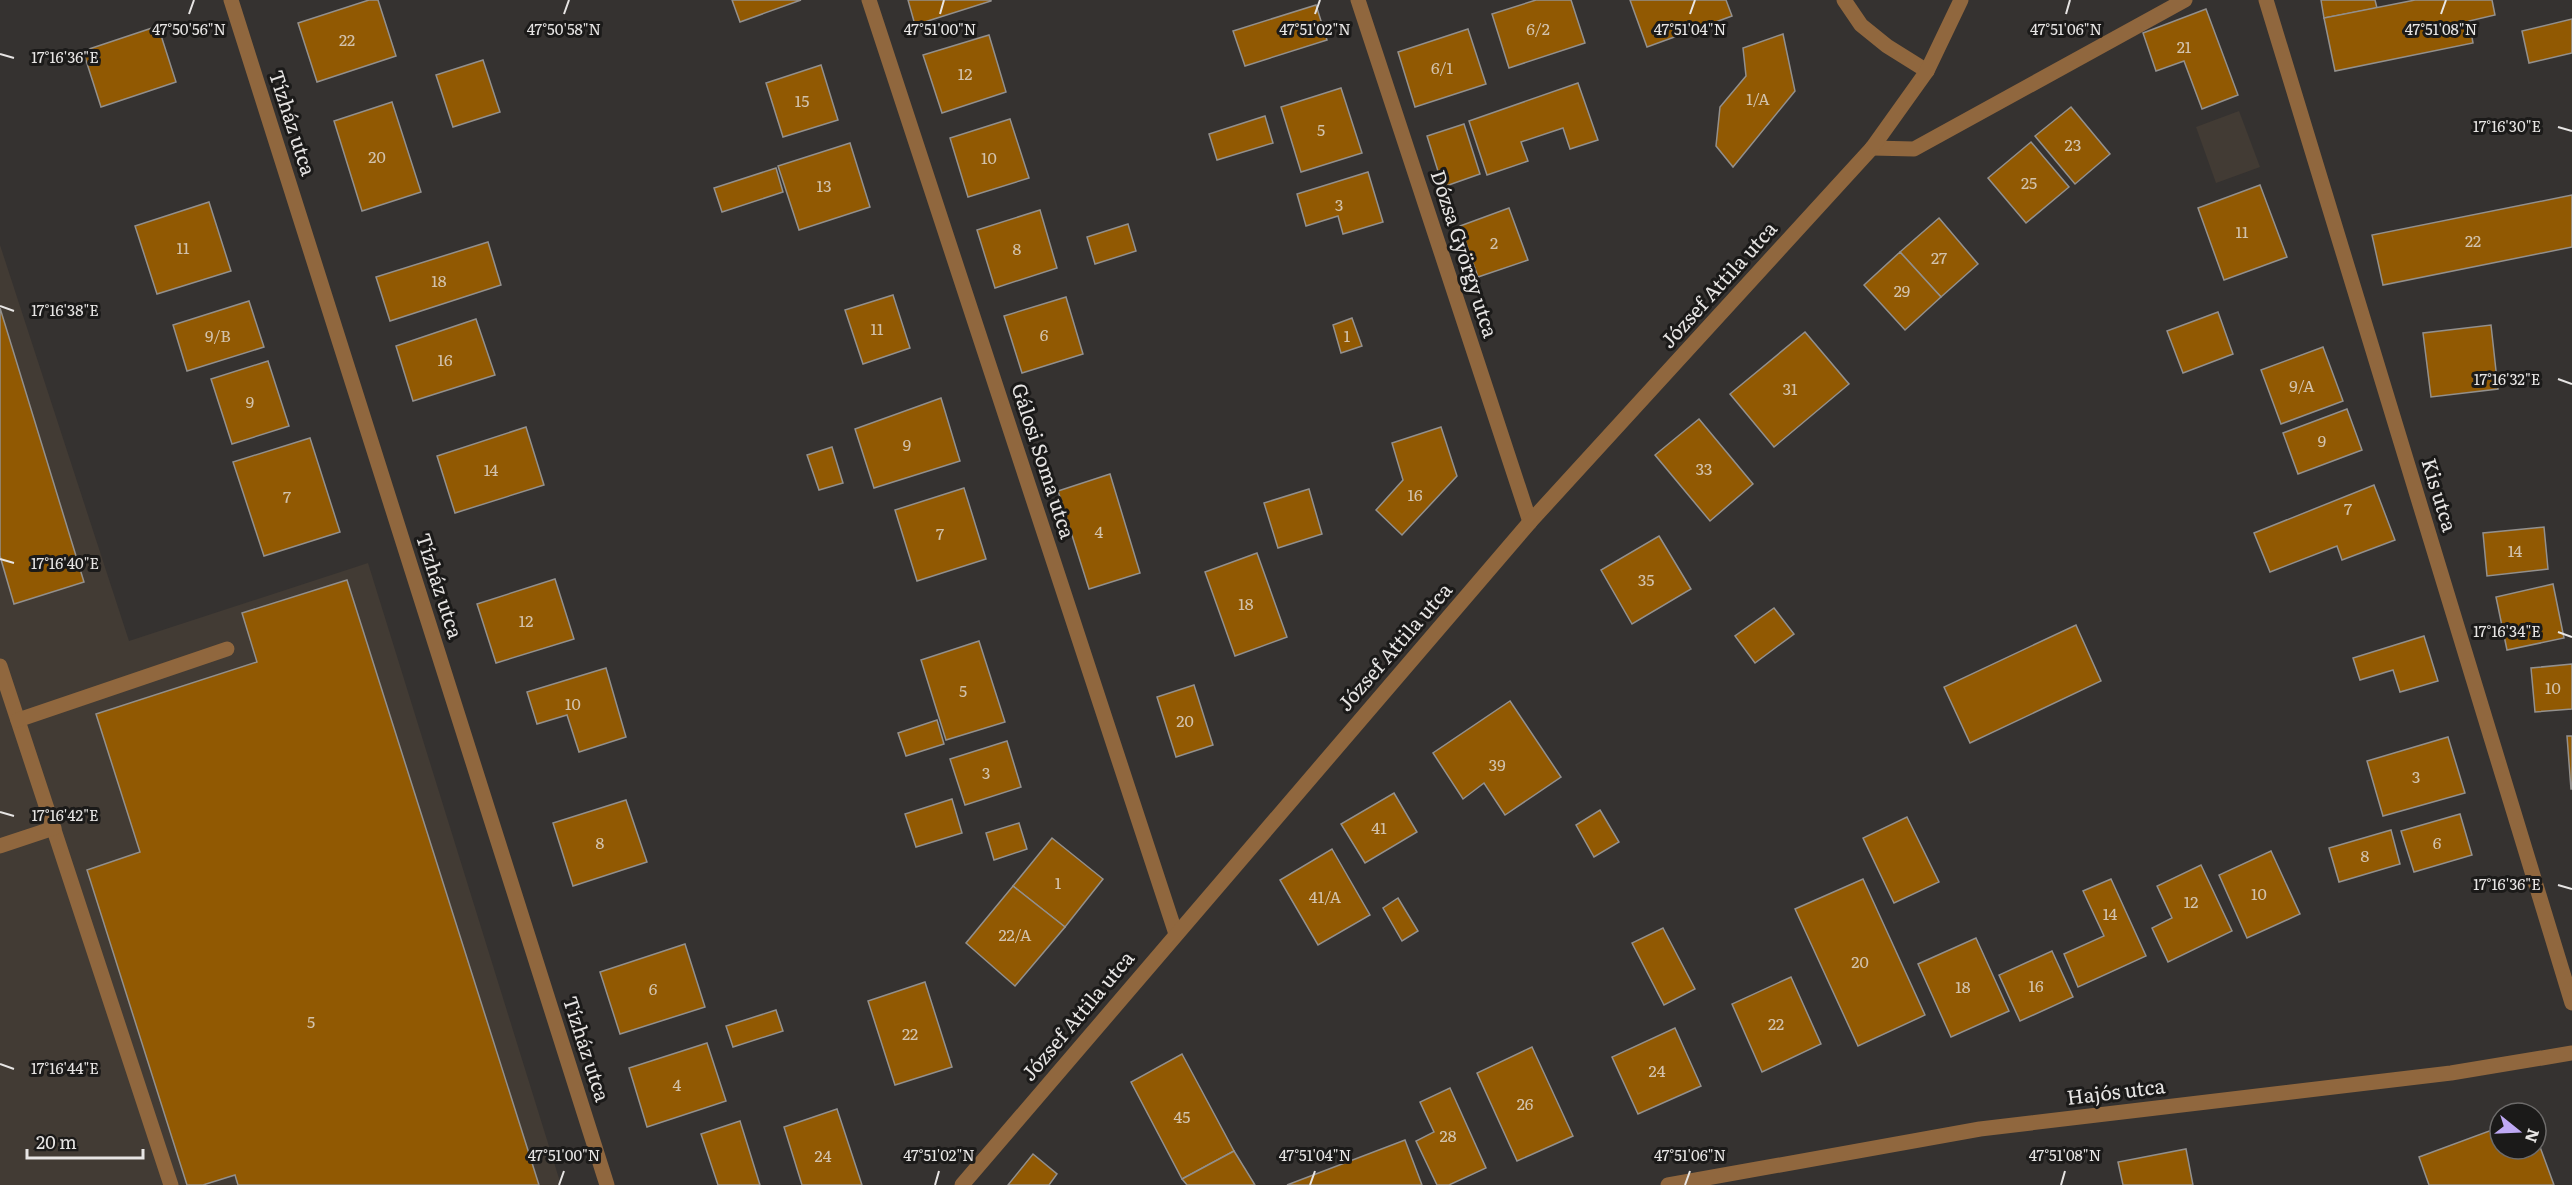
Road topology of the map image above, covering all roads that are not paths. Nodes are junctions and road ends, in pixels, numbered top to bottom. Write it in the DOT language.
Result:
graph roads {
  1 [pos="231,0"];
  2 [pos="869,0"];
  3 [pos="1358,0"];
  4 [pos="1844,0"];
  5 [pos="1961,0"];
  6 [pos="2185,0"];
  7 [pos="2266,0"];
  8 [pos="1927,71"];
  9 [pos="1872,148"];
  10 [pos="1530,522"];
  11 [pos="227,649"];
  12 [pos="0,666"];
  13 [pos="18,720"];
  14 [pos="54,828"];
  15 [pos="0,846"];
  16 [pos="1176,934"];
  17 [pos="2572,1003"];
  18 [pos="2572,1053"];
  19 [pos="171,1185"];
  20 [pos="608,1185"];
  21 [pos="962,1185"];
  22 [pos="1668,1185"];
  1 -- 20 [label="street, Tízház utca"];
  2 -- 16 [label="street, Gálosi Soma utca"];
  3 -- 10 [label="street, Dózsa György utca"];
  4 -- 8 [label="street"];
  5 -- 8 [label="street, József Attila utca"];
  6 -- 9 [label="street"];
  7 -- 17 [label="street, Kis utca"];
  8 -- 9 [label="street, József Attila utca"];
  9 -- 10 [label="street, József Attila utca"];
  10 -- 16 [label="street, József Attila utca"];
  11 -- 13 [label="street"];
  12 -- 13 [label="street"];
  13 -- 14 [label="street"];
  14 -- 15 [label="street"];
  14 -- 19 [label="street"];
  16 -- 21 [label="street, József Attila utca"];
  18 -- 22 [label="street, Hajós utca"];
}
